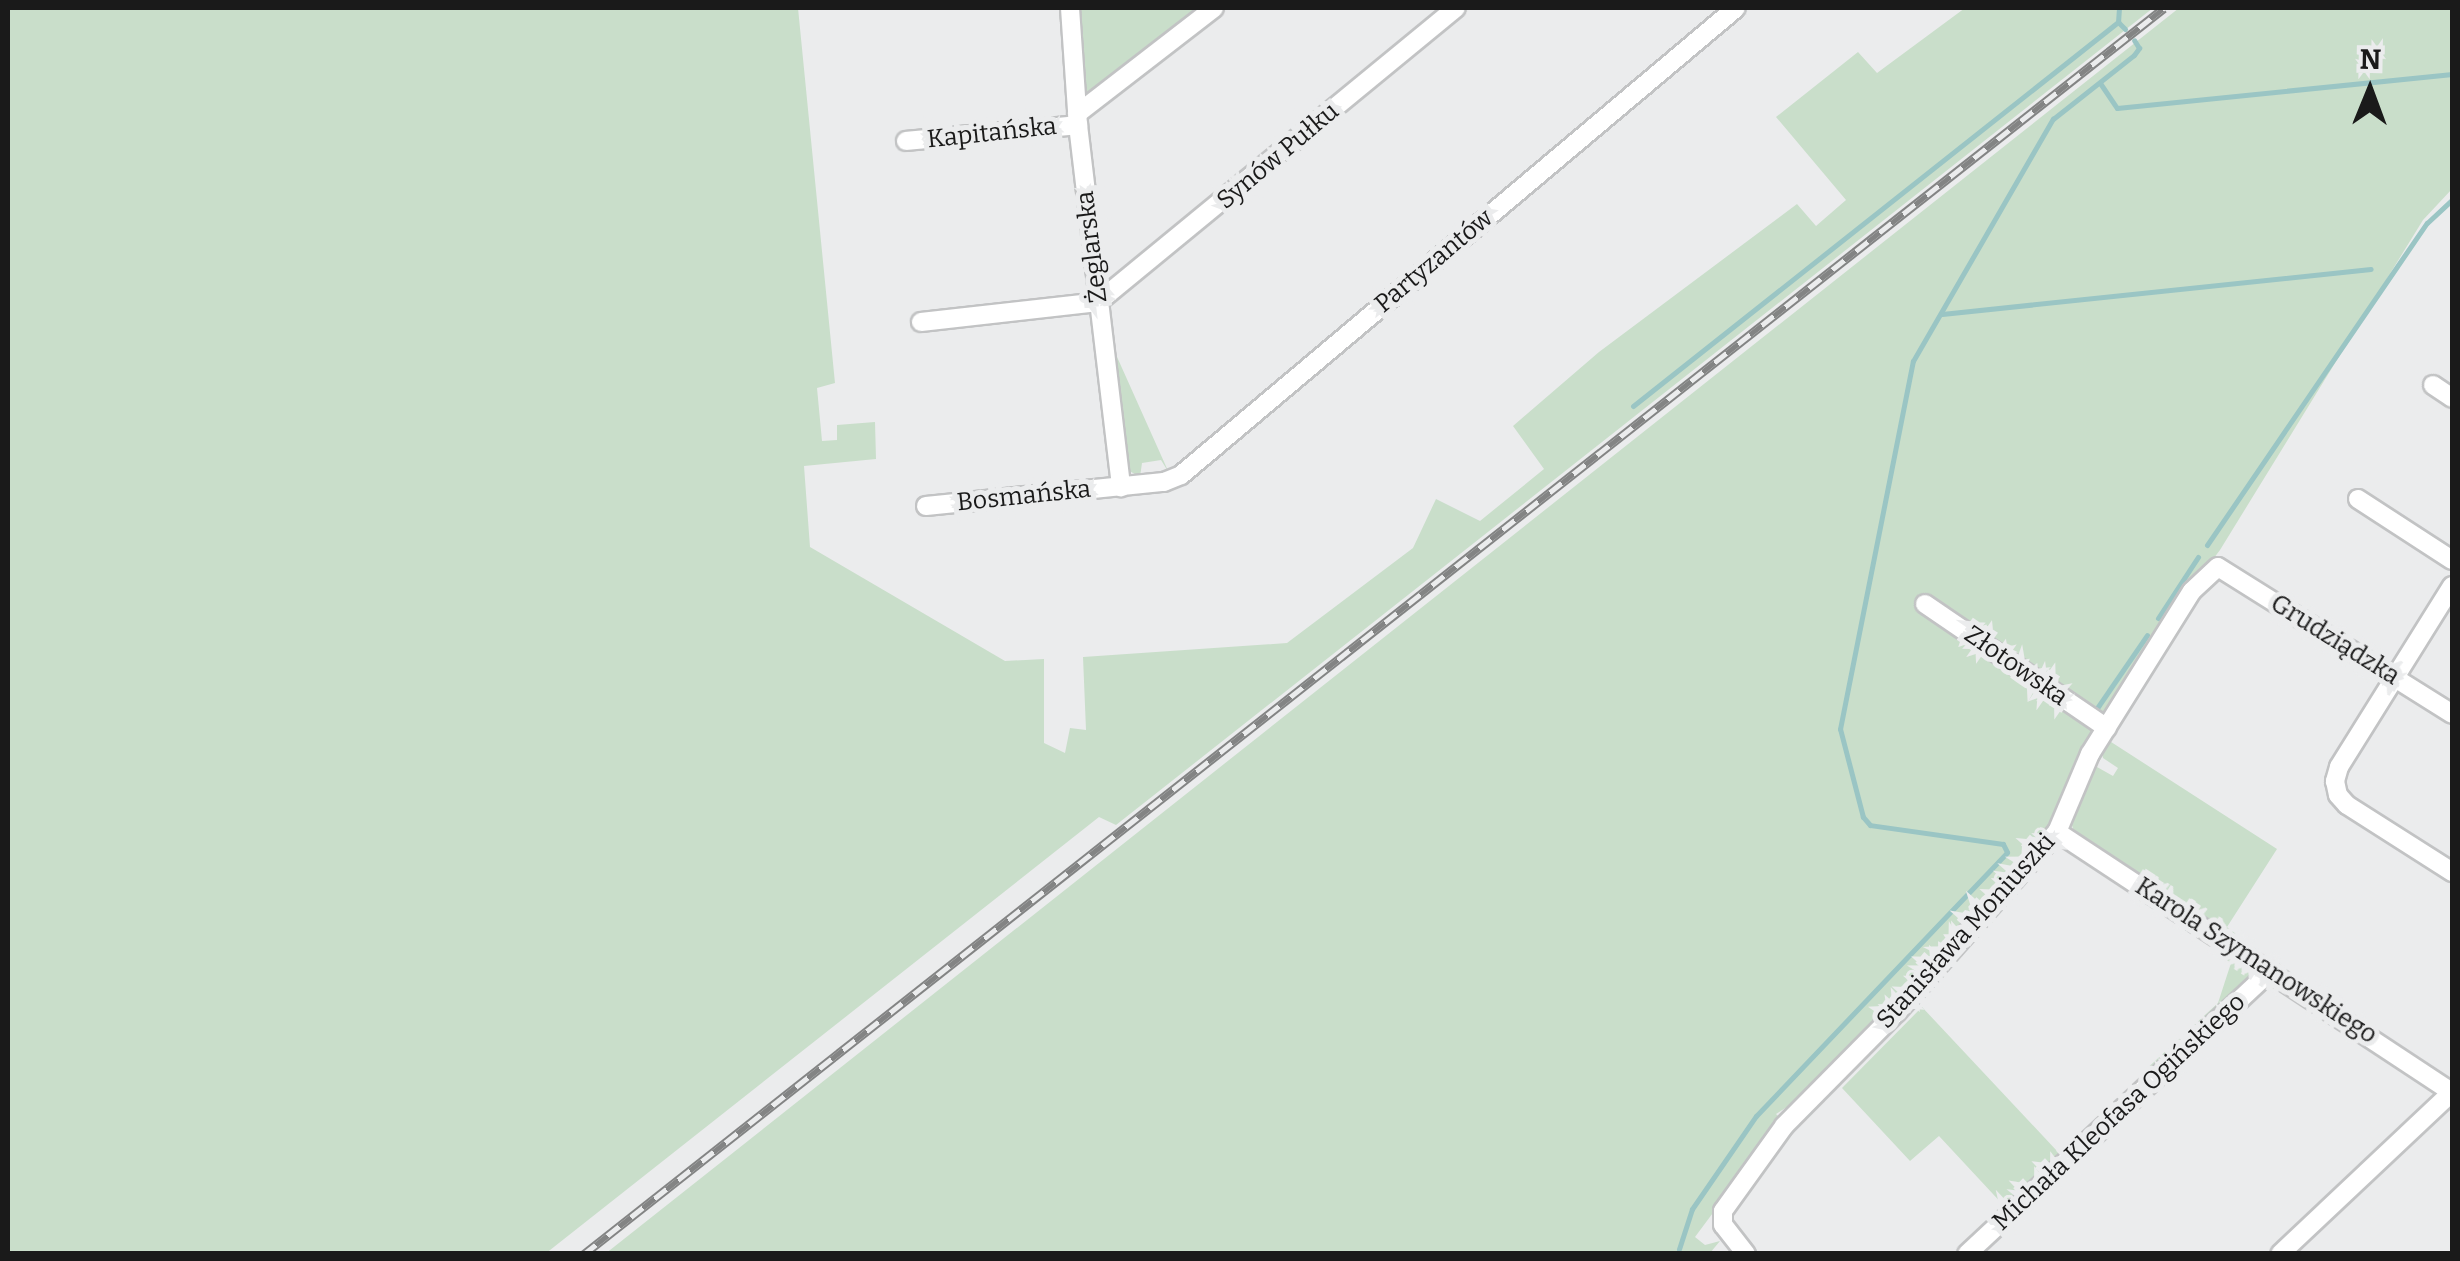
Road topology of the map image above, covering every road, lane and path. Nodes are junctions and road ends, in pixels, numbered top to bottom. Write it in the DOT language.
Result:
graph roads {
  1 [pos="1070,8"];
  2 [pos="1214,8"];
  3 [pos="1456,8"];
  4 [pos="1736,8"];
  5 [pos="1077,119"];
  6 [pos="906,142"];
  7 [pos="1098,302"];
  8 [pos="920,322"];
  9 [pos="2433,385"];
  10 [pos="2452,398"];
  11 [pos="1121,487"];
  12 [pos="2358,499"];
  13 [pos="926,506"];
  14 [pos="2452,560"];
  15 [pos="2218,567"];
  16 [pos="2452,586"];
  17 [pos="1925,604"];
  18 [pos="2394,678"];
  19 [pos="2452,714"];
  20 [pos="2106,728"];
  21 [pos="2057,832"];
  22 [pos="2452,872"];
  23 [pos="2271,970"];
  24 [pos="2452,1092"];
  25 [pos="1746,1254"];
  26 [pos="1967,1254"];
  27 [pos="2280,1254"];
  1 -- 5 [label="street, Żeglarska"];
  2 -- 5 [label="street"];
  3 -- 7 [label="street, Synów Pułku"];
  4 -- 11 [label="street, Partyzantów"];
  5 -- 6 [label="street, Kapitańska"];
  5 -- 7 [label="street, Żeglarska"];
  7 -- 8 [label="street"];
  7 -- 11 [label="street, Żeglarska"];
  9 -- 10 [label="street"];
  11 -- 13 [label="street, Bosmańska"];
  12 -- 14 [label="street"];
  15 -- 18 [label="street, Grudziądzka"];
  15 -- 20 [label="street, Stanisława Moniuszki"];
  16 -- 18 [label="street"];
  17 -- 20 [label="street, Złotowska"];
  18 -- 19 [label="street, Grudziądzka"];
  18 -- 22 [label="street"];
  20 -- 21 [label="street, Stanisława Moniuszki"];
  21 -- 23 [label="street, Karola Szymanowskiego"];
  21 -- 25 [label="street, Stanisława Moniuszki"];
  23 -- 24 [label="street, Karola Szymanowskiego"];
  23 -- 26 [label="street, Michała Kleofasa Ogińskiego"];
  24 -- 27 [label="street"];
}
